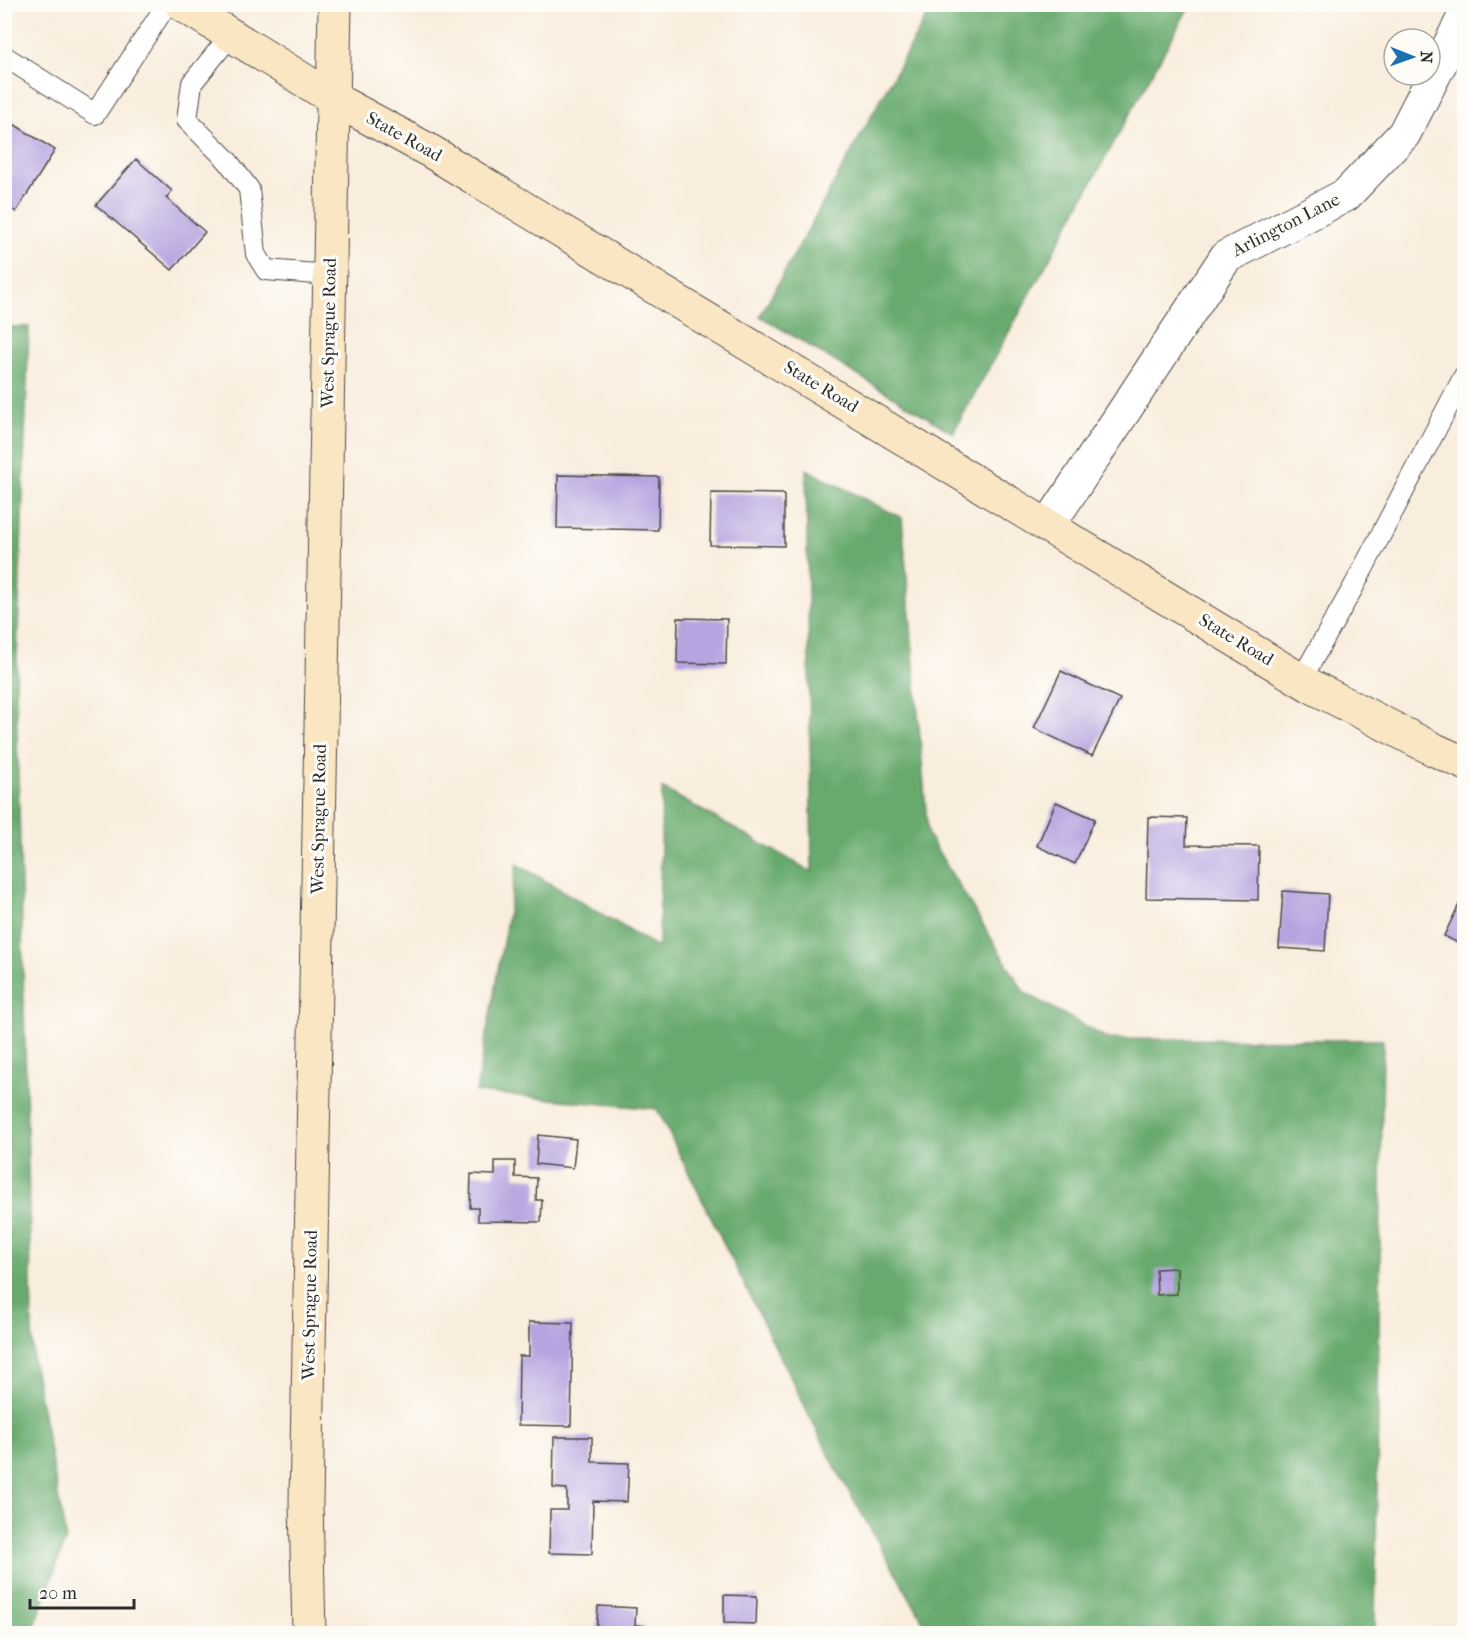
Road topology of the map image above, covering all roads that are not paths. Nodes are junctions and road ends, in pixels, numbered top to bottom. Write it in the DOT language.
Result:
graph roads {
  1 [pos="167,4"];
  2 [pos="181,4"];
  3 [pos="335,4"];
  4 [pos="1464,17"];
  5 [pos="230,36"];
  6 [pos="4,56"];
  7 [pos="334,99"];
  8 [pos="330,275"];
  9 [pos="1464,376"];
  10 [pos="1048,526"];
  11 [pos="1301,680"];
  12 [pos="1464,763"];
  13 [pos="309,1634"];
  1 -- 6 [label="lane"];
  2 -- 5 [label="street, State Road"];
  3 -- 7 [label="street, West Sprague Road"];
  4 -- 10 [label="street, Arlington Lane"];
  5 -- 7 [label="street, State Road"];
  5 -- 8 [label="lane"];
  7 -- 8 [label="street, West Sprague Road"];
  7 -- 10 [label="street, State Road"];
  8 -- 13 [label="street, West Sprague Road"];
  9 -- 11 [label="lane"];
  10 -- 11 [label="street, State Road"];
  11 -- 12 [label="street, State Road"];
}
